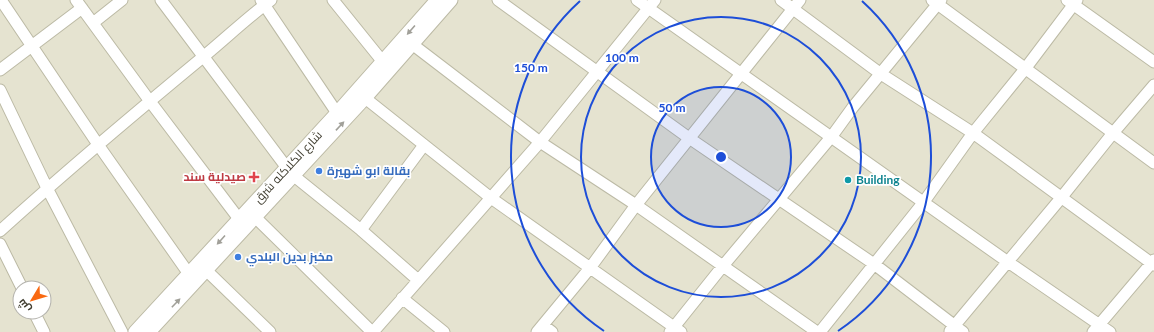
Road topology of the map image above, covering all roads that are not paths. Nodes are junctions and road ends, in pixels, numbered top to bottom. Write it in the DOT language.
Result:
graph roads {
  1 [pos="1,0"];
  2 [pos="122,0"];
  3 [pos="161,0"];
  4 [pos="333,0"];
  5 [pos="437,0"];
  6 [pos="450,0"];
  7 [pos="498,0"];
  8 [pos="637,0"];
  9 [pos="781,0"];
  10 [pos="937,1"];
  11 [pos="265,2"];
  12 [pos="1072,2"];
  13 [pos="79,4"];
  14 [pos="651,4"];
  15 [pos="797,4"];
  16 [pos="93,24"];
  17 [pos="412,44"];
  18 [pos="32,45"];
  19 [pos="204,56"];
  20 [pos="383,62"];
  21 [pos="1154,62"];
  22 [pos="1025,69"];
  23 [pos="0,70"];
  24 [pos="597,72"];
  25 [pos="741,73"];
  26 [pos="881,74"];
  27 [pos="1154,85"];
  28 [pos="0,90"];
  29 [pos="365,98"];
  30 [pos="149,100"];
  31 [pos="337,113"];
  32 [pos="973,133"];
  33 [pos="1113,133"];
  34 [pos="832,136"];
  35 [pos="689,138"];
  36 [pos="540,142"];
  37 [pos="424,145"];
  38 [pos="99,146"];
  39 [pos="1154,163"];
  40 [pos="290,172"];
  41 [pos="47,188"];
  42 [pos="490,198"];
  43 [pos="1061,198"];
  44 [pos="779,199"];
  45 [pos="923,203"];
  46 [pos="636,205"];
  47 [pos="256,218"];
  48 [pos="239,219"];
  49 [pos="361,230"];
  50 [pos="0,231"];
  51 [pos="0,244"];
  52 [pos="1008,262"];
  53 [pos="1153,263"];
  54 [pos="874,264"];
  55 [pos="722,266"];
  56 [pos="590,268"];
  57 [pos="207,270"];
  58 [pos="189,274"];
  59 [pos="18,280"];
  60 [pos="418,280"];
  61 [pos="402,298"];
  62 [pos="38,320"];
  63 [pos="540,328"];
  64 [pos="1096,328"];
  65 [pos="675,330"];
  66 [pos="956,330"];
  67 [pos="44,332"];
  68 [pos="122,332"];
  69 [pos="136,332"];
  70 [pos="149,332"];
  71 [pos="270,332"];
  72 [pos="372,332"];
  73 [pos="444,332"];
  74 [pos="552,332"];
  75 [pos="817,332"];
  76 [pos="820,332"];
  77 [pos="1110,332"];
  1 -- 18 [label="street"];
  2 -- 16 [label="street"];
  3 -- 19 [label="street"];
  4 -- 20 [label="street"];
  5 -- 20 [label="street, شارع الكلاكله شرق, one-way"];
  6 -- 17 [label="street, شارع الكلاكله شرق"];
  7 -- 24 [label="street"];
  8 -- 14 [label="street"];
  9 -- 15 [label="street"];
  10 -- 22 [label="street"];
  10 -- 26 [label="street"];
  11 -- 19 [label="street"];
  11 -- 31 [label="street"];
  12 -- 21 [label="street"];
  12 -- 22 [label="street"];
  13 -- 16 [label="street"];
  13 -- 18 [label="street"];
  14 -- 24 [label="street"];
  14 -- 25 [label="street"];
  15 -- 25 [label="street"];
  15 -- 26 [label="street"];
  16 -- 30 [label="street"];
  17 -- 29 [label="street, شارع الكلاكله شرق"];
  17 -- 36 [label="street"];
  18 -- 23 [label="street"];
  18 -- 38 [label="street"];
  19 -- 30 [label="street"];
  19 -- 40 [label="street"];
  20 -- 31 [label="street, شارع الكلاكله شرق"];
  22 -- 32 [label="street"];
  22 -- 33 [label="street"];
  24 -- 35 [label="street"];
  24 -- 36 [label="street"];
  25 -- 34 [label="street"];
  25 -- 35 [label="street"];
  26 -- 32 [label="street"];
  26 -- 34 [label="street"];
  27 -- 33 [label="street"];
  28 -- 41 [label="street"];
  29 -- 37 [label="street"];
  40 -- 29 [label="street, شارع الكلاكله شرق, one-way"];
  30 -- 38 [label="street"];
  30 -- 48 [label="street"];
  31 -- 40 [label="street, شارع الكلاكله شرق"];
  32 -- 43 [label="street"];
  32 -- 45 [label="street"];
  33 -- 39 [label="street"];
  33 -- 43 [label="street"];
  34 -- 44 [label="street"];
  34 -- 45 [label="street"];
  35 -- 44 [label="street"];
  35 -- 46 [label="street"];
  36 -- 42 [label="street"];
  36 -- 46 [label="street"];
  37 -- 42 [label="street"];
  37 -- 49 [label="street"];
  38 -- 41 [label="street"];
  38 -- 58 [label="street"];
  40 -- 47 [label="street, شارع الكلاكله شرق"];
  40 -- 48 [label="street, شارع الكلاكله شرق"];
  40 -- 49 [label="street"];
  41 -- 50 [label="street"];
  41 -- 68 [label="street"];
  42 -- 56 [label="street"];
  42 -- 60 [label="street"];
  43 -- 52 [label="street"];
  43 -- 53 [label="street"];
  44 -- 54 [label="street"];
  44 -- 55 [label="street"];
  45 -- 52 [label="street"];
  45 -- 54 [label="street"];
  46 -- 55 [label="street"];
  46 -- 56 [label="street"];
  47 -- 57 [label="street, شارع الكلاكله شرق"];
  47 -- 72 [label="street"];
  48 -- 58 [label="street, شارع الكلاكله شرق, one-way"];
  49 -- 60 [label="street"];
  51 -- 59 [label="street"];
  52 -- 64 [label="street"];
  52 -- 66 [label="street"];
  53 -- 64 [label="street"];
  54 -- 66 [label="street"];
  54 -- 76 [label="street"];
  55 -- 65 [label="street"];
  55 -- 75 [label="street"];
  56 -- 63 [label="street"];
  56 -- 65 [label="street"];
  70 -- 57 [label="street, شارع الكلاكله شرق, one-way"];
  57 -- 71 [label="street"];
  58 -- 69 [label="street, شارع الكلاكله شرق"];
  60 -- 61 [label="street"];
  61 -- 72 [label="street"];
  61 -- 73 [label="street"];
  62 -- 67 [label="street"];
  63 -- 74 [label="street"];
  64 -- 77 [label="street"];
}
